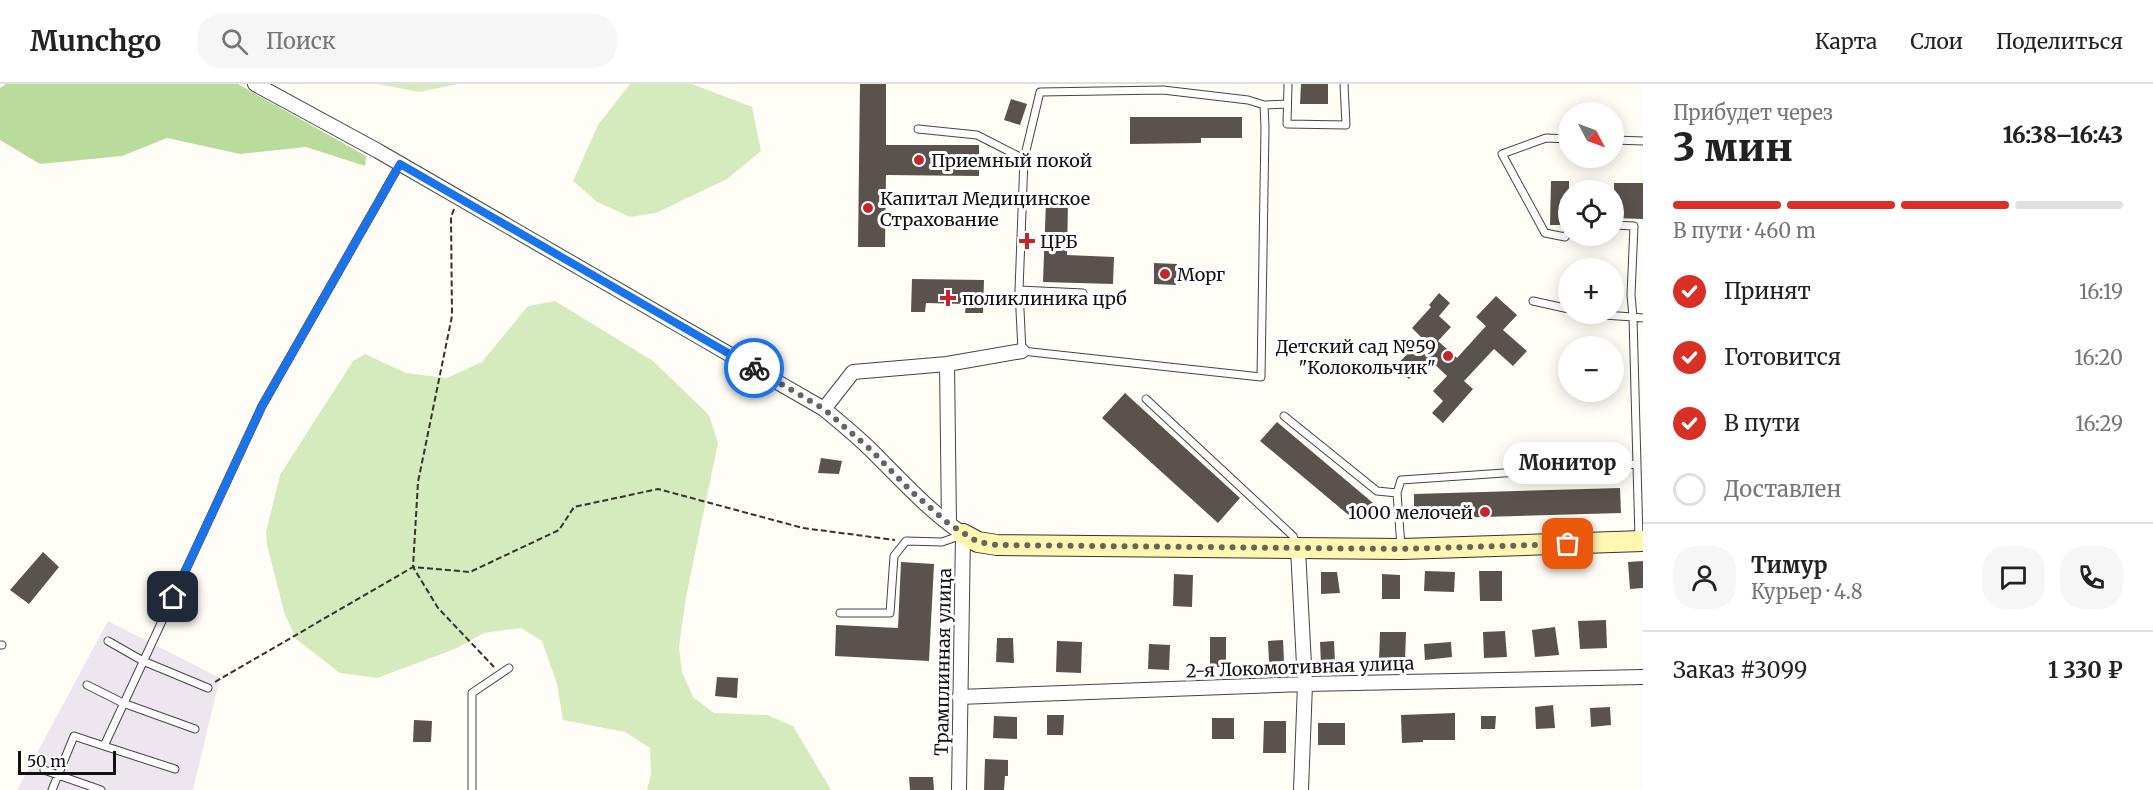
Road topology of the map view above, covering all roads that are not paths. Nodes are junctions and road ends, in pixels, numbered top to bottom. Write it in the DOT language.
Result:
graph roads {
  1 [pos="255,84"];
  2 [pos="1038,84"];
  3 [pos="1288,84"];
  4 [pos="1344,84"];
  5 [pos="1124,87"];
  6 [pos="1163,87"];
  7 [pos="1040,92"];
  8 [pos="1287,104"];
  9 [pos="1264,105"];
  10 [pos="918,129"];
  11 [pos="1558,139"];
  12 [pos="1624,140"];
  13 [pos="1643,141"];
  14 [pos="1024,159"];
  15 [pos="400,164"];
  16 [pos="1624,226"];
  17 [pos="1558,236"];
  18 [pos="1019,290"];
  19 [pos="1083,293"];
  20 [pos="1533,301"];
  21 [pos="1558,307"];
  22 [pos="1624,316"];
  23 [pos="1634,317"];
  24 [pos="1643,318"];
  25 [pos="1022,351"];
  26 [pos="947,364"];
  27 [pos="1146,399"];
  28 [pos="824,409"];
  29 [pos="1284,416"];
  30 [pos="1637,464"];
  31 [pos="1396,493"];
  32 [pos="956,529"];
  33 [pos="1641,541"];
  34 [pos="1298,549"];
  35 [pos="1401,549"];
  36 [pos="840,613"];
  37 [pos="108,641"];
  38 [pos="143,661"];
  39 [pos="509,668"];
  40 [pos="1643,677"];
  41 [pos="1305,684"];
  42 [pos="87,686"];
  43 [pos="208,688"];
  44 [pos="959,697"];
  45 [pos="123,703"];
  46 [pos="195,729"];
  47 [pos="104,746"];
  48 [pos="175,769"];
  49 [pos="44,770"];
  50 [pos="59,776"];
  51 [pos="52,790"];
  52 [pos="101,790"];
  53 [pos="472,790"];
  54 [pos="959,790"];
  55 [pos="1301,790"];
  1 -- 15 [label="street"];
  2 -- 7 [label="lane"];
  3 -- 8 [label="lane"];
  4 -- 8 [label="lane"];
  5 -- 6 [label="lane"];
  5 -- 7 [label="lane"];
  6 -- 9 [label="lane"];
  7 -- 14 [label="lane"];
  8 -- 9 [label="lane"];
  9 -- 25 [label="lane"];
  10 -- 14 [label="lane"];
  11 -- 17 [label="lane"];
  12 -- 13 [label="lane"];
  14 -- 18 [label="lane"];
  15 -- 28 [label="street"];
  15 -- 38 [label="lane"];
  16 -- 23 [label="lane"];
  18 -- 19 [label="lane"];
  18 -- 25 [label="lane"];
  20 -- 21 [label="lane"];
  22 -- 23 [label="lane"];
  23 -- 24 [label="lane"];
  23 -- 30 [label="lane"];
  25 -- 26 [label="street"];
  26 -- 28 [label="street"];
  26 -- 32 [label="street, Трамплинная улица"];
  27 -- 34 [label="lane"];
  28 -- 32 [label="street"];
  29 -- 31 [label="lane"];
  30 -- 31 [label="lane"];
  30 -- 33 [label="lane"];
  31 -- 35 [label="lane"];
  32 -- 34 [label="street"];
  32 -- 36 [label="lane"];
  32 -- 44 [label="street, Трамплинная улица"];
  33 -- 35 [label="street"];
  34 -- 35 [label="street"];
  34 -- 41 [label="street"];
  37 -- 38 [label="lane"];
  38 -- 43 [label="lane"];
  38 -- 45 [label="lane"];
  39 -- 53 [label="lane"];
  40 -- 41 [label="street, 2-я Локомотивная улица"];
  41 -- 44 [label="street, 2-я Локомотивная улица"];
  41 -- 55 [label="street"];
  42 -- 45 [label="lane"];
  44 -- 54 [label="street, Трамплинная улица"];
  45 -- 46 [label="lane"];
  45 -- 47 [label="lane"];
  47 -- 48 [label="lane"];
  47 -- 50 [label="lane"];
  49 -- 50 [label="lane"];
  50 -- 51 [label="lane"];
  50 -- 52 [label="lane"];
}
